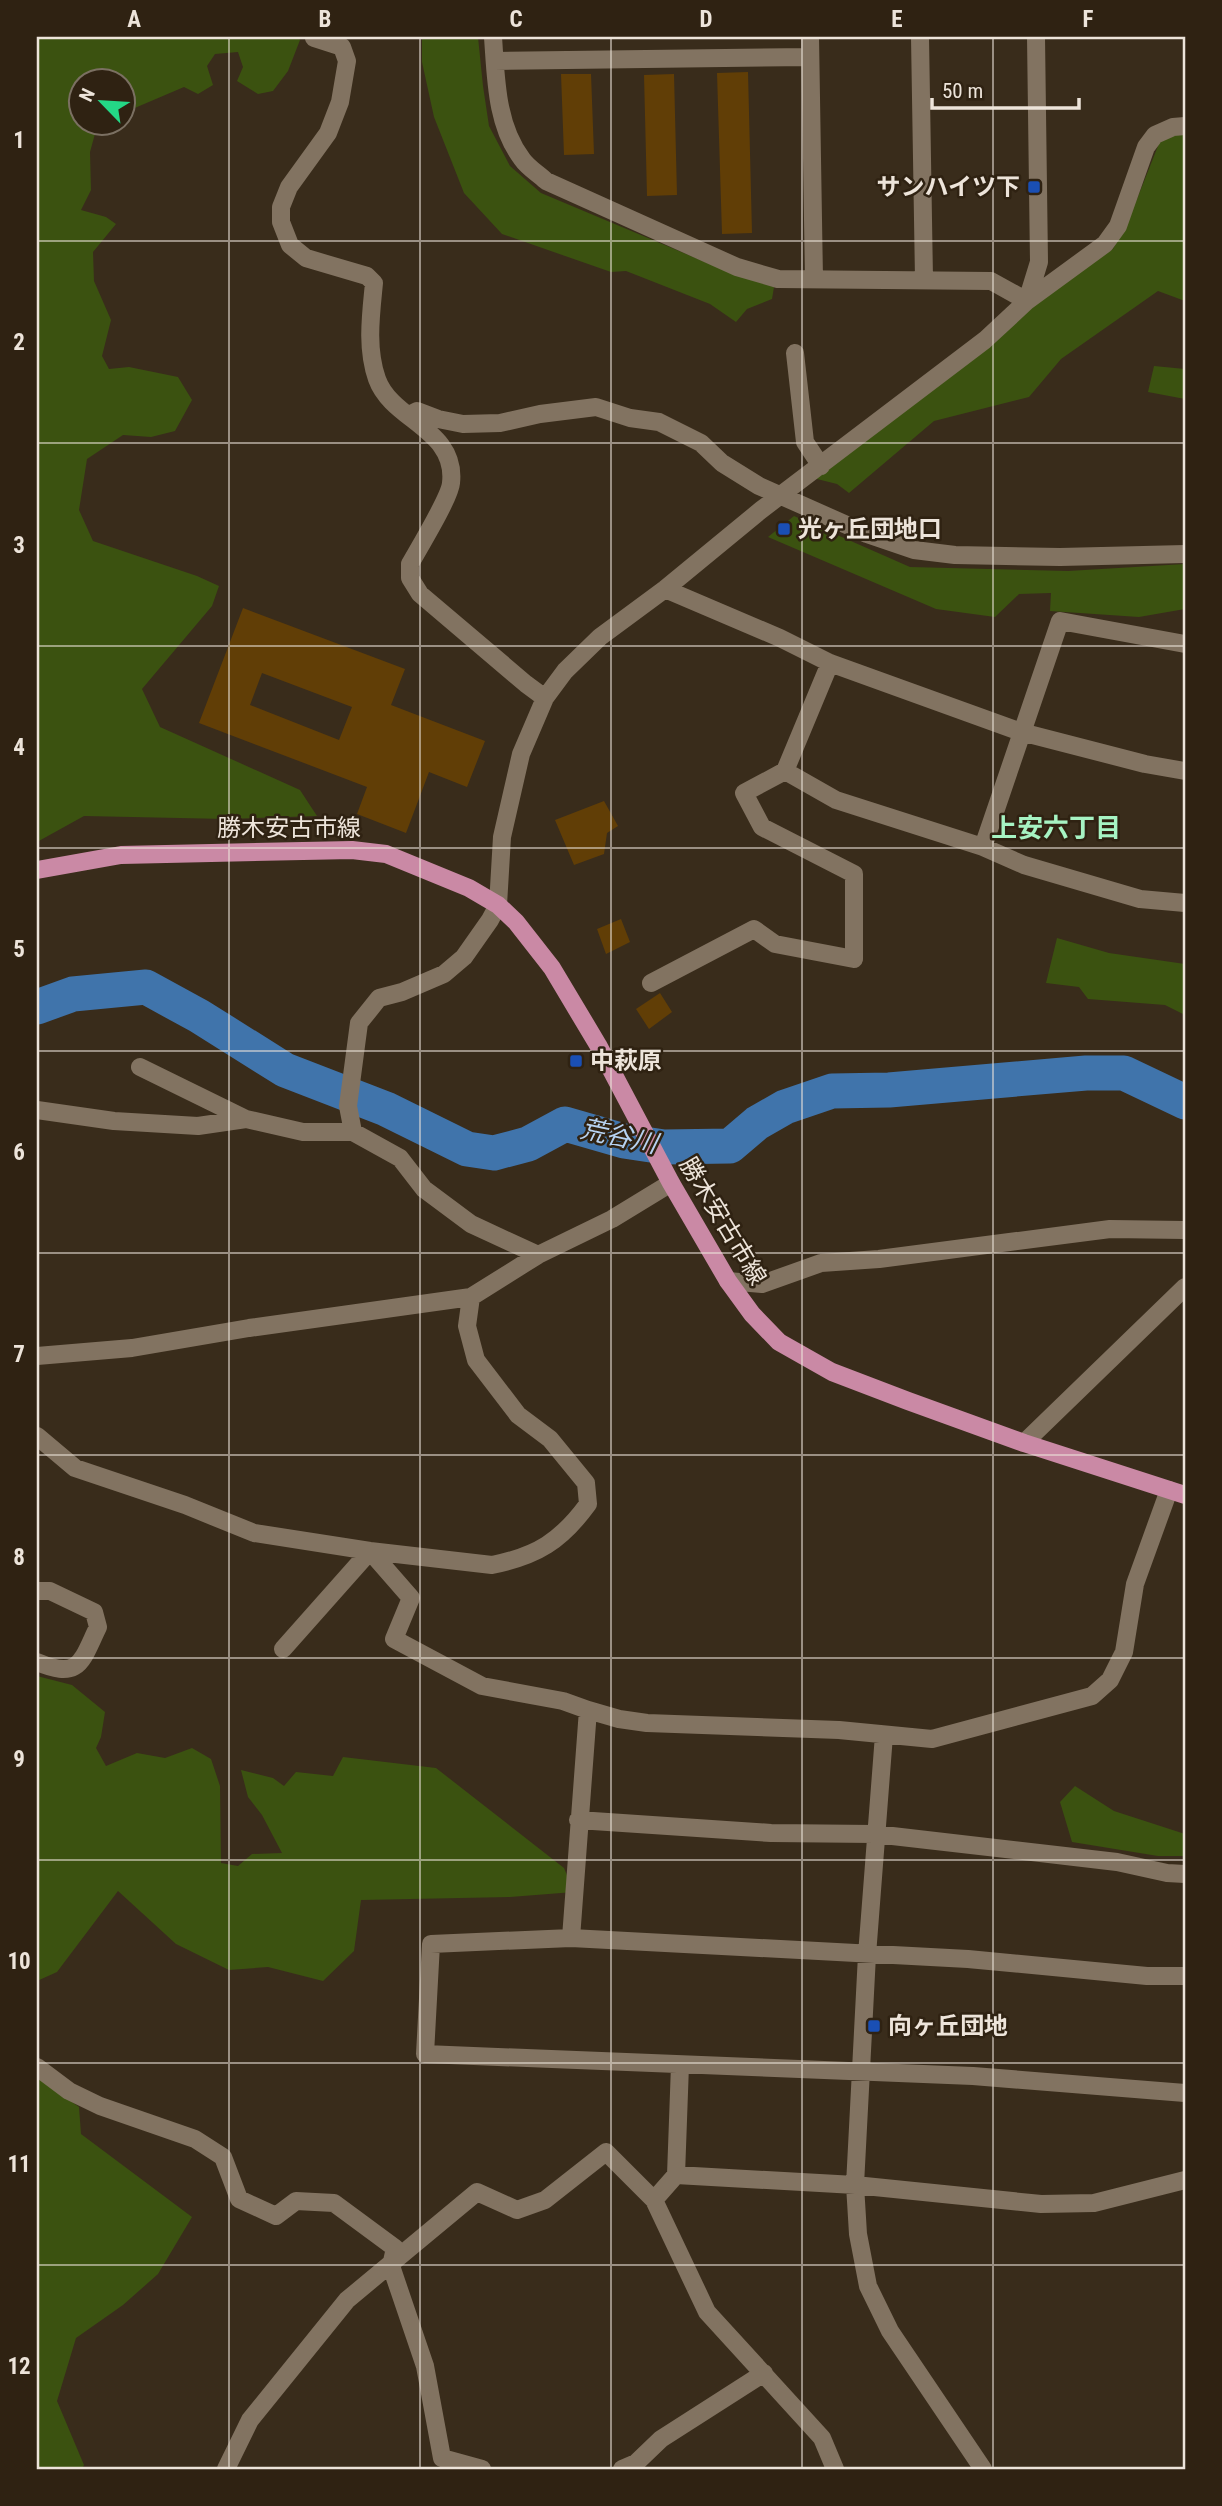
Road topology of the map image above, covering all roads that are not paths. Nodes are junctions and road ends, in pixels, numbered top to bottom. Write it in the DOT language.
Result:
graph roads {
  1 [pos="493,37"];
  2 [pos="810,37"];
  3 [pos="920,37"];
  4 [pos="1036,37"];
  5 [pos="314,38"];
  6 [pos="810,57"];
  7 [pos="495,61"];
  8 [pos="1185,126"];
  9 [pos="814,279"];
  10 [pos="924,279"];
  11 [pos="1027,301"];
  12 [pos="795,353"];
  13 [pos="409,415"];
  14 [pos="821,466"];
  15 [pos="1185,554"];
  16 [pos="665,589"];
  17 [pos="1185,644"];
  18 [pos="830,663"];
  19 [pos="545,698"];
  20 [pos="1021,732"];
  21 [pos="785,771"];
  22 [pos="1185,771"];
  23 [pos="983,847"];
  24 [pos="37,870"];
  25 [pos="1185,903"];
  26 [pos="498,905"];
  27 [pos="652,983"];
  28 [pos="140,1067"];
  29 [pos="37,1110"];
  30 [pos="246,1119"];
  31 [pos="353,1132"];
  32 [pos="667,1176"];
  33 [pos="1185,1230"];
  34 [pos="538,1255"];
  35 [pos="728,1281"];
  36 [pos="1185,1287"];
  37 [pos="471,1297"];
  38 [pos="37,1356"];
  39 [pos="37,1436"];
  40 [pos="1024,1443"];
  41 [pos="1177,1492"];
  42 [pos="370,1551"];
  43 [pos="37,1591"];
  44 [pos="283,1649"];
  45 [pos="37,1662"];
  46 [pos="588,1710"];
  47 [pos="884,1735"];
  48 [pos="578,1820"];
  49 [pos="875,1834"];
  50 [pos="1185,1874"];
  51 [pos="571,1938"];
  52 [pos="867,1955"];
  53 [pos="1185,1976"];
  54 [pos="680,2065"];
  55 [pos="37,2067"];
  56 [pos="862,2073"];
  57 [pos="1185,2093"];
  58 [pos="676,2175"];
  59 [pos="1185,2180"];
  60 [pos="855,2185"];
  61 [pos="653,2200"];
  62 [pos="391,2266"];
  63 [pos="764,2373"];
  64 [pos="226,2469"];
  65 [pos="482,2469"];
  66 [pos="622,2469"];
  67 [pos="835,2469"];
  68 [pos="983,2469"];
  1 -- 7 [label="street"];
  2 -- 6 [label="street"];
  3 -- 10 [label="street"];
  4 -- 11 [label="street"];
  5 -- 13 [label="street"];
  6 -- 7 [label="street"];
  6 -- 9 [label="street"];
  7 -- 9 [label="street"];
  8 -- 11 [label="street"];
  9 -- 10 [label="street"];
  10 -- 11 [label="street"];
  11 -- 14 [label="street"];
  12 -- 14 [label="street"];
  13 -- 15 [label="street"];
  13 -- 19 [label="street"];
  14 -- 16 [label="street"];
  16 -- 18 [label="street"];
  16 -- 19 [label="street"];
  17 -- 20 [label="street"];
  18 -- 20 [label="street"];
  18 -- 21 [label="street"];
  19 -- 26 [label="street"];
  20 -- 22 [label="street"];
  20 -- 23 [label="street"];
  21 -- 23 [label="street"];
  21 -- 27 [label="street"];
  23 -- 25 [label="street"];
  24 -- 26 [label="main road, 勝木安古市線"];
  26 -- 31 [label="street"];
  26 -- 32 [label="main road, 勝木安古市線"];
  28 -- 30 [label="street"];
  29 -- 30 [label="street"];
  30 -- 31 [label="street"];
  31 -- 34 [label="street"];
  32 -- 34 [label="street"];
  32 -- 35 [label="main road, 勝木安古市線"];
  33 -- 35 [label="street"];
  34 -- 37 [label="street"];
  35 -- 40 [label="main road, 勝木安古市線"];
  36 -- 40 [label="street"];
  37 -- 38 [label="street"];
  37 -- 42 [label="street"];
  39 -- 42 [label="street"];
  40 -- 41 [label="main road, 勝木安古市線"];
  41 -- 47 [label="street"];
  42 -- 44 [label="street"];
  42 -- 46 [label="street"];
  43 -- 45 [label="street"];
  46 -- 47 [label="street"];
  46 -- 48 [label="street"];
  47 -- 49 [label="street"];
  48 -- 49 [label="street"];
  48 -- 51 [label="street"];
  49 -- 50 [label="street"];
  49 -- 52 [label="street"];
  51 -- 52 [label="street"];
  51 -- 54 [label="street"];
  52 -- 53 [label="street"];
  52 -- 56 [label="street"];
  54 -- 56 [label="street"];
  54 -- 58 [label="street"];
  55 -- 62 [label="street"];
  56 -- 57 [label="street"];
  56 -- 60 [label="street"];
  58 -- 60 [label="street"];
  58 -- 61 [label="street"];
  59 -- 60 [label="street"];
  60 -- 68 [label="street"];
  61 -- 62 [label="street"];
  61 -- 63 [label="street"];
  62 -- 64 [label="street"];
  62 -- 65 [label="street"];
  63 -- 66 [label="street"];
  63 -- 67 [label="street"];
}
